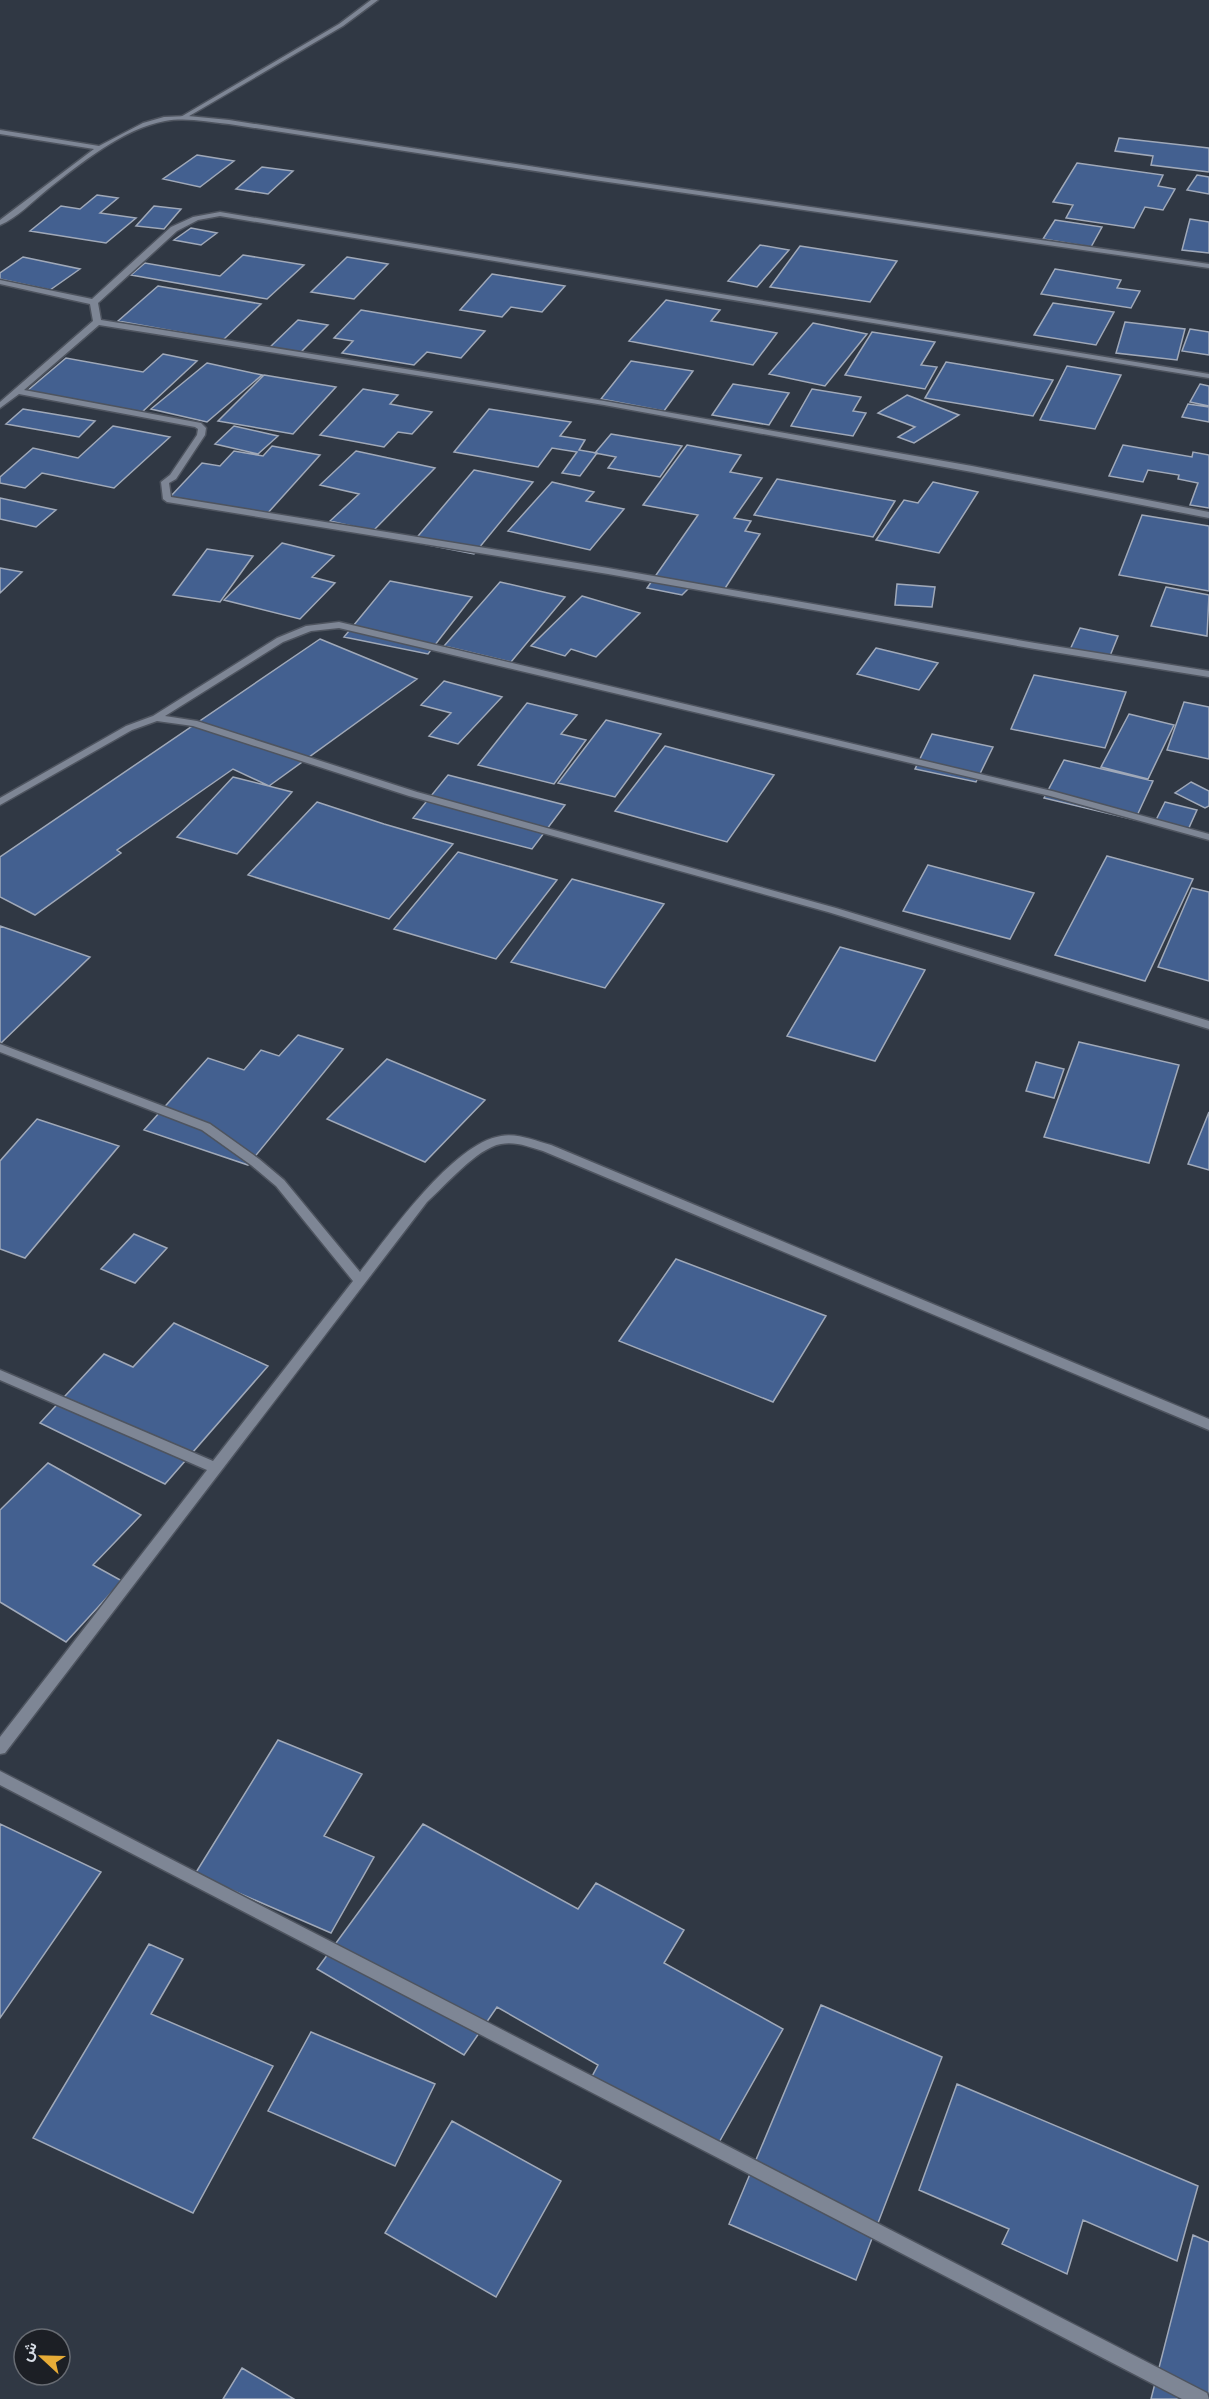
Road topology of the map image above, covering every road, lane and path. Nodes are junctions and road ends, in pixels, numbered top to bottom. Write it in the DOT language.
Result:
graph roads {
  1 [pos="375,0"];
  2 [pos="182,118"];
  3 [pos="0,132"];
  4 [pos="102,148"];
  5 [pos="0,223"];
  6 [pos="1209,266"];
  7 [pos="0,282"];
  8 [pos="94,302"];
  9 [pos="97,322"];
  10 [pos="1209,376"];
  11 [pos="18,391"];
  12 [pos="0,406"];
  13 [pos="1209,515"];
  14 [pos="1209,674"];
  15 [pos="156,718"];
  16 [pos="0,802"];
  17 [pos="1209,837"];
  18 [pos="1209,1025"];
  19 [pos="0,1048"];
  20 [pos="360,1281"];
  21 [pos="0,1375"];
  22 [pos="1209,1425"];
  23 [pos="216,1468"];
  24 [pos="0,1748"];
  25 [pos="0,1778"];
  26 [pos="1201,2399"];
  1 -- 2 [label="street"];
  2 -- 4 [label="street"];
  2 -- 6 [label="street"];
  3 -- 4 [label="street"];
  4 -- 5 [label="street"];
  7 -- 8 [label="street"];
  8 -- 9 [label="street"];
  8 -- 10 [label="street"];
  9 -- 11 [label="street"];
  9 -- 13 [label="street"];
  11 -- 12 [label="street"];
  11 -- 14 [label="street"];
  15 -- 16 [label="street"];
  15 -- 17 [label="street"];
  15 -- 18 [label="street"];
  19 -- 20 [label="street"];
  20 -- 22 [label="street"];
  20 -- 23 [label="street"];
  21 -- 23 [label="street"];
  23 -- 24 [label="street"];
  25 -- 26 [label="street"];
}
